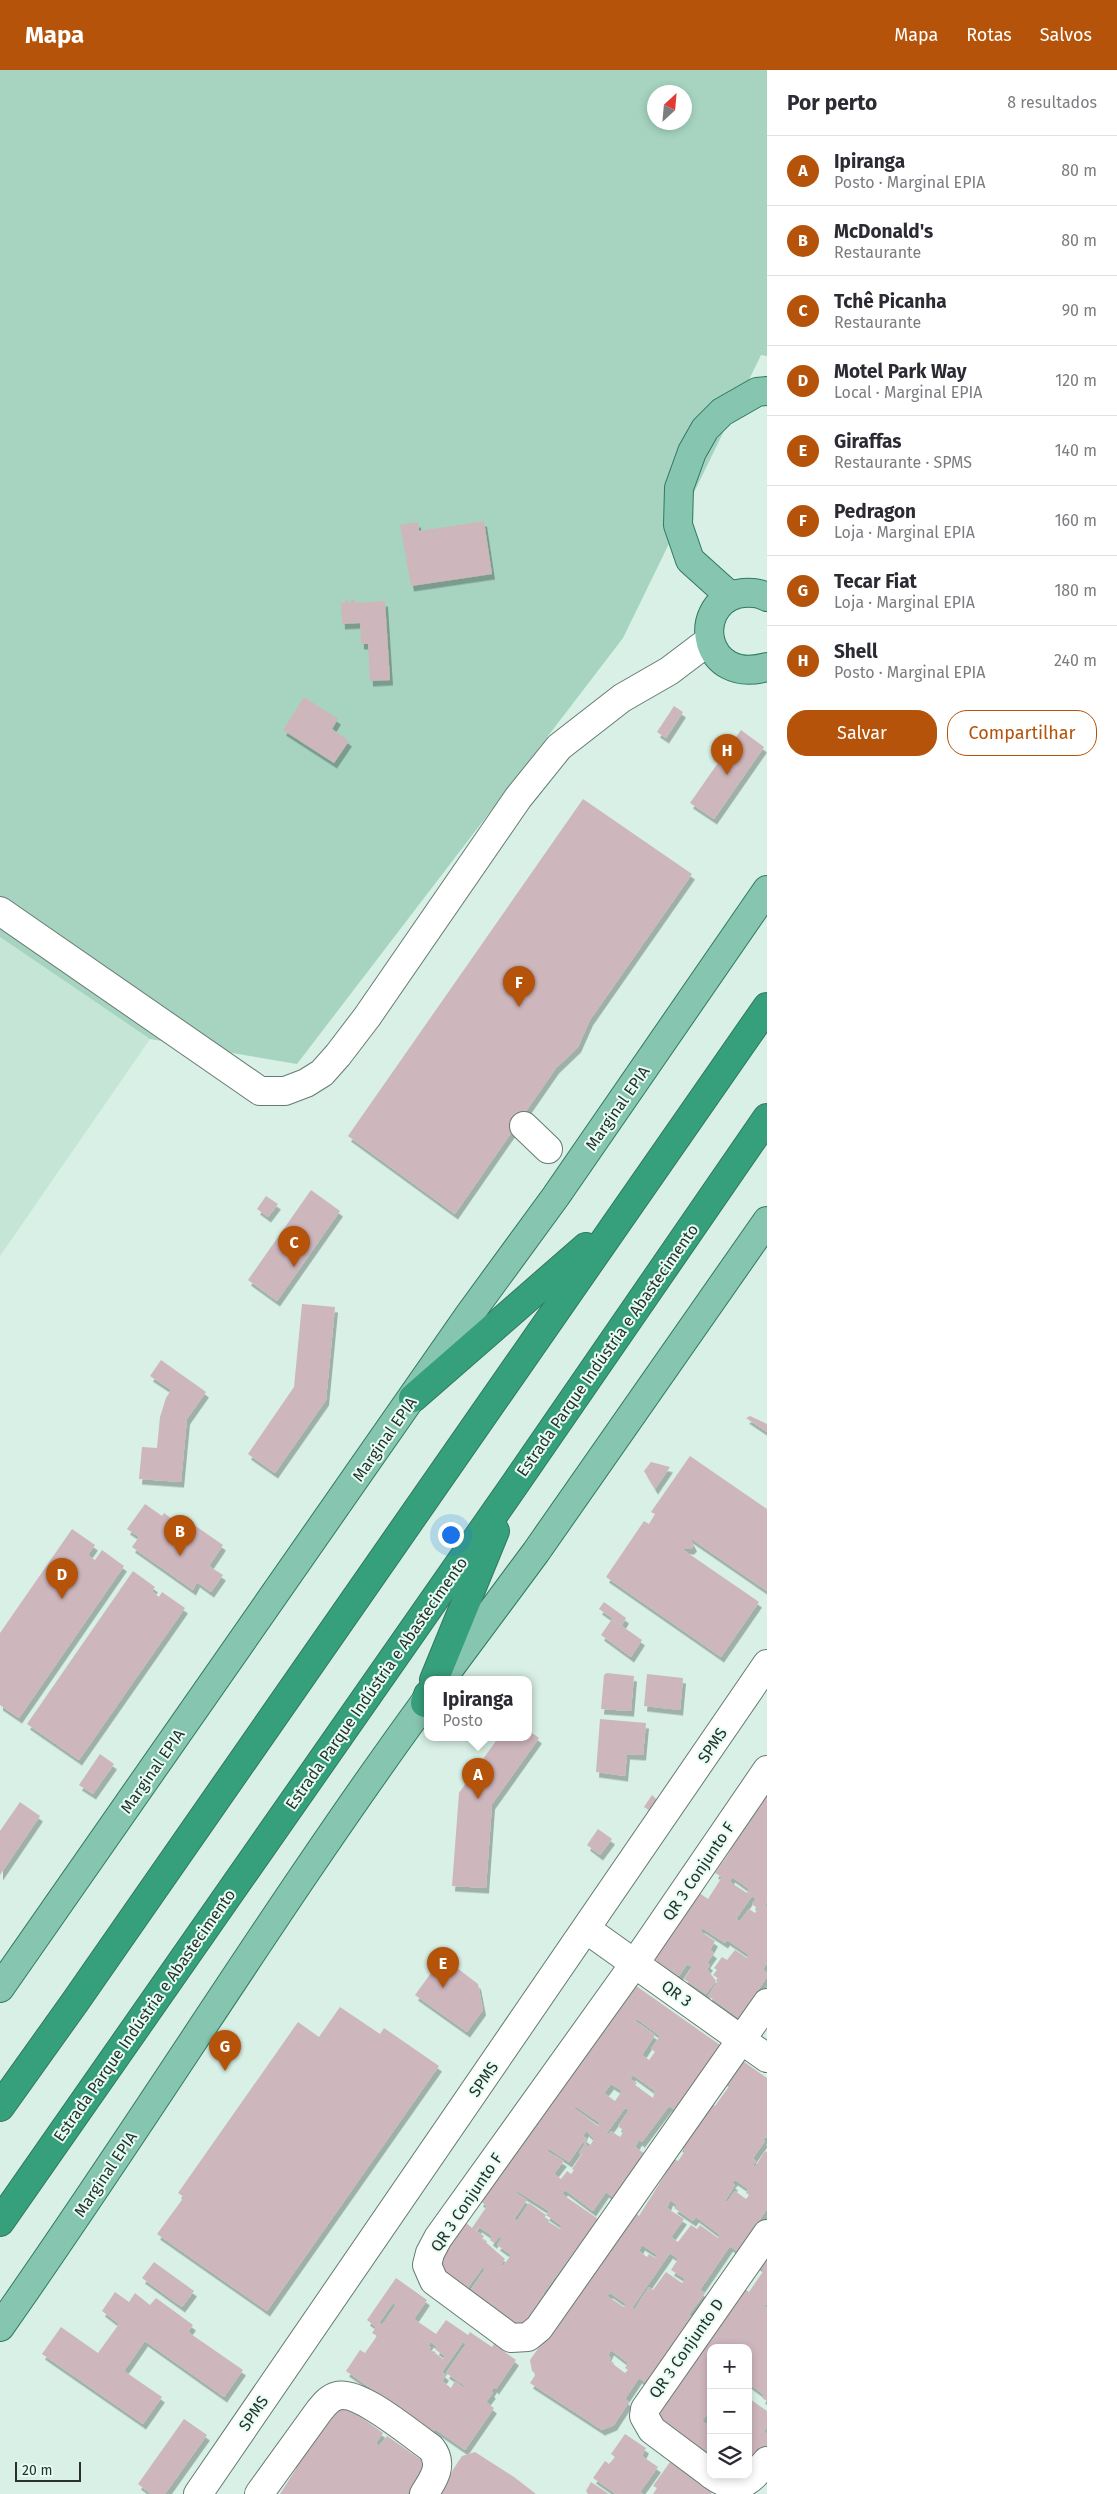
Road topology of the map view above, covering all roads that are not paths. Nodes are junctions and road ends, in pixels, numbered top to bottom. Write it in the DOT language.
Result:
graph roads {
  1 [pos="767,391"];
  2 [pos="730,596"];
  3 [pos="767,597"];
  4 [pos="714,649"];
  5 [pos="767,667"];
  6 [pos="767,890"];
  7 [pos="0,911"];
  8 [pos="767,1007"];
  9 [pos="767,1118"];
  10 [pos="524,1126"];
  11 [pos="548,1149"];
  12 [pos="617,1220"];
  13 [pos="767,1221"];
  14 [pos="413,1398"];
  15 [pos="515,1484"];
  16 [pos="767,1664"];
  17 [pos="436,1676"];
  18 [pos="444,1676"];
  19 [pos="424,1701"];
  20 [pos="767,1770"];
  21 [pos="586,1929"];
  22 [pos="635,1963"];
  23 [pos="0,1988"];
  24 [pos="767,2003"];
  25 [pos="741,2040"];
  26 [pos="767,2058"];
  27 [pos="0,2107"];
  28 [pos="0,2222"];
  29 [pos="767,2234"];
  30 [pos="0,2327"];
  31 [pos="767,2462"];
  32 [pos="707,2471"];
  33 [pos="718,2479"];
  34 [pos="752,2479"];
  35 [pos="752,2479"];
  36 [pos="198,2494"];
  37 [pos="260,2494"];
  38 [pos="424,2494"];
  1 -- 2 [label="main road"];
  2 -- 3 [label="main road"];
  2 -- 4 [label="main road"];
  4 -- 5 [label="main road"];
  4 -- 7 [label="street"];
  6 -- 14 [label="main road, Marginal EPIA"];
  8 -- 12 [label="highway"];
  9 -- 15 [label="highway, Estrada Parque Indústria e Abastecimento"];
  10 -- 11 [label="street"];
  12 -- 14 [label="highway"];
  12 -- 27 [label="highway"];
  13 -- 18 [label="main road"];
  14 -- 23 [label="main road, Marginal EPIA"];
  15 -- 17 [label="highway"];
  15 -- 28 [label="highway, Estrada Parque Indústria e Abastecimento"];
  16 -- 21 [label="street, SPMS"];
  19 -- 30 [label="main road, Marginal EPIA"];
  20 -- 22 [label="street, QR 3 Conjunto F"];
  21 -- 22 [label="street, QR 3"];
  21 -- 36 [label="street, SPMS"];
  22 -- 25 [label="street, QR 3"];
  22 -- 25 [label="street, QR 3 Conjunto F"];
  24 -- 25 [label="street, QR 3 Conjunto F"];
  25 -- 26 [label="street, QR 3"];
  29 -- 32 [label="street, QR 3 Conjunto D"];
  31 -- 34 [label="street, QR 3 Conjunto D"];
  33 -- 35 [label="street, QR 3 Conjunto D"];
  37 -- 38 [label="street"];
}
